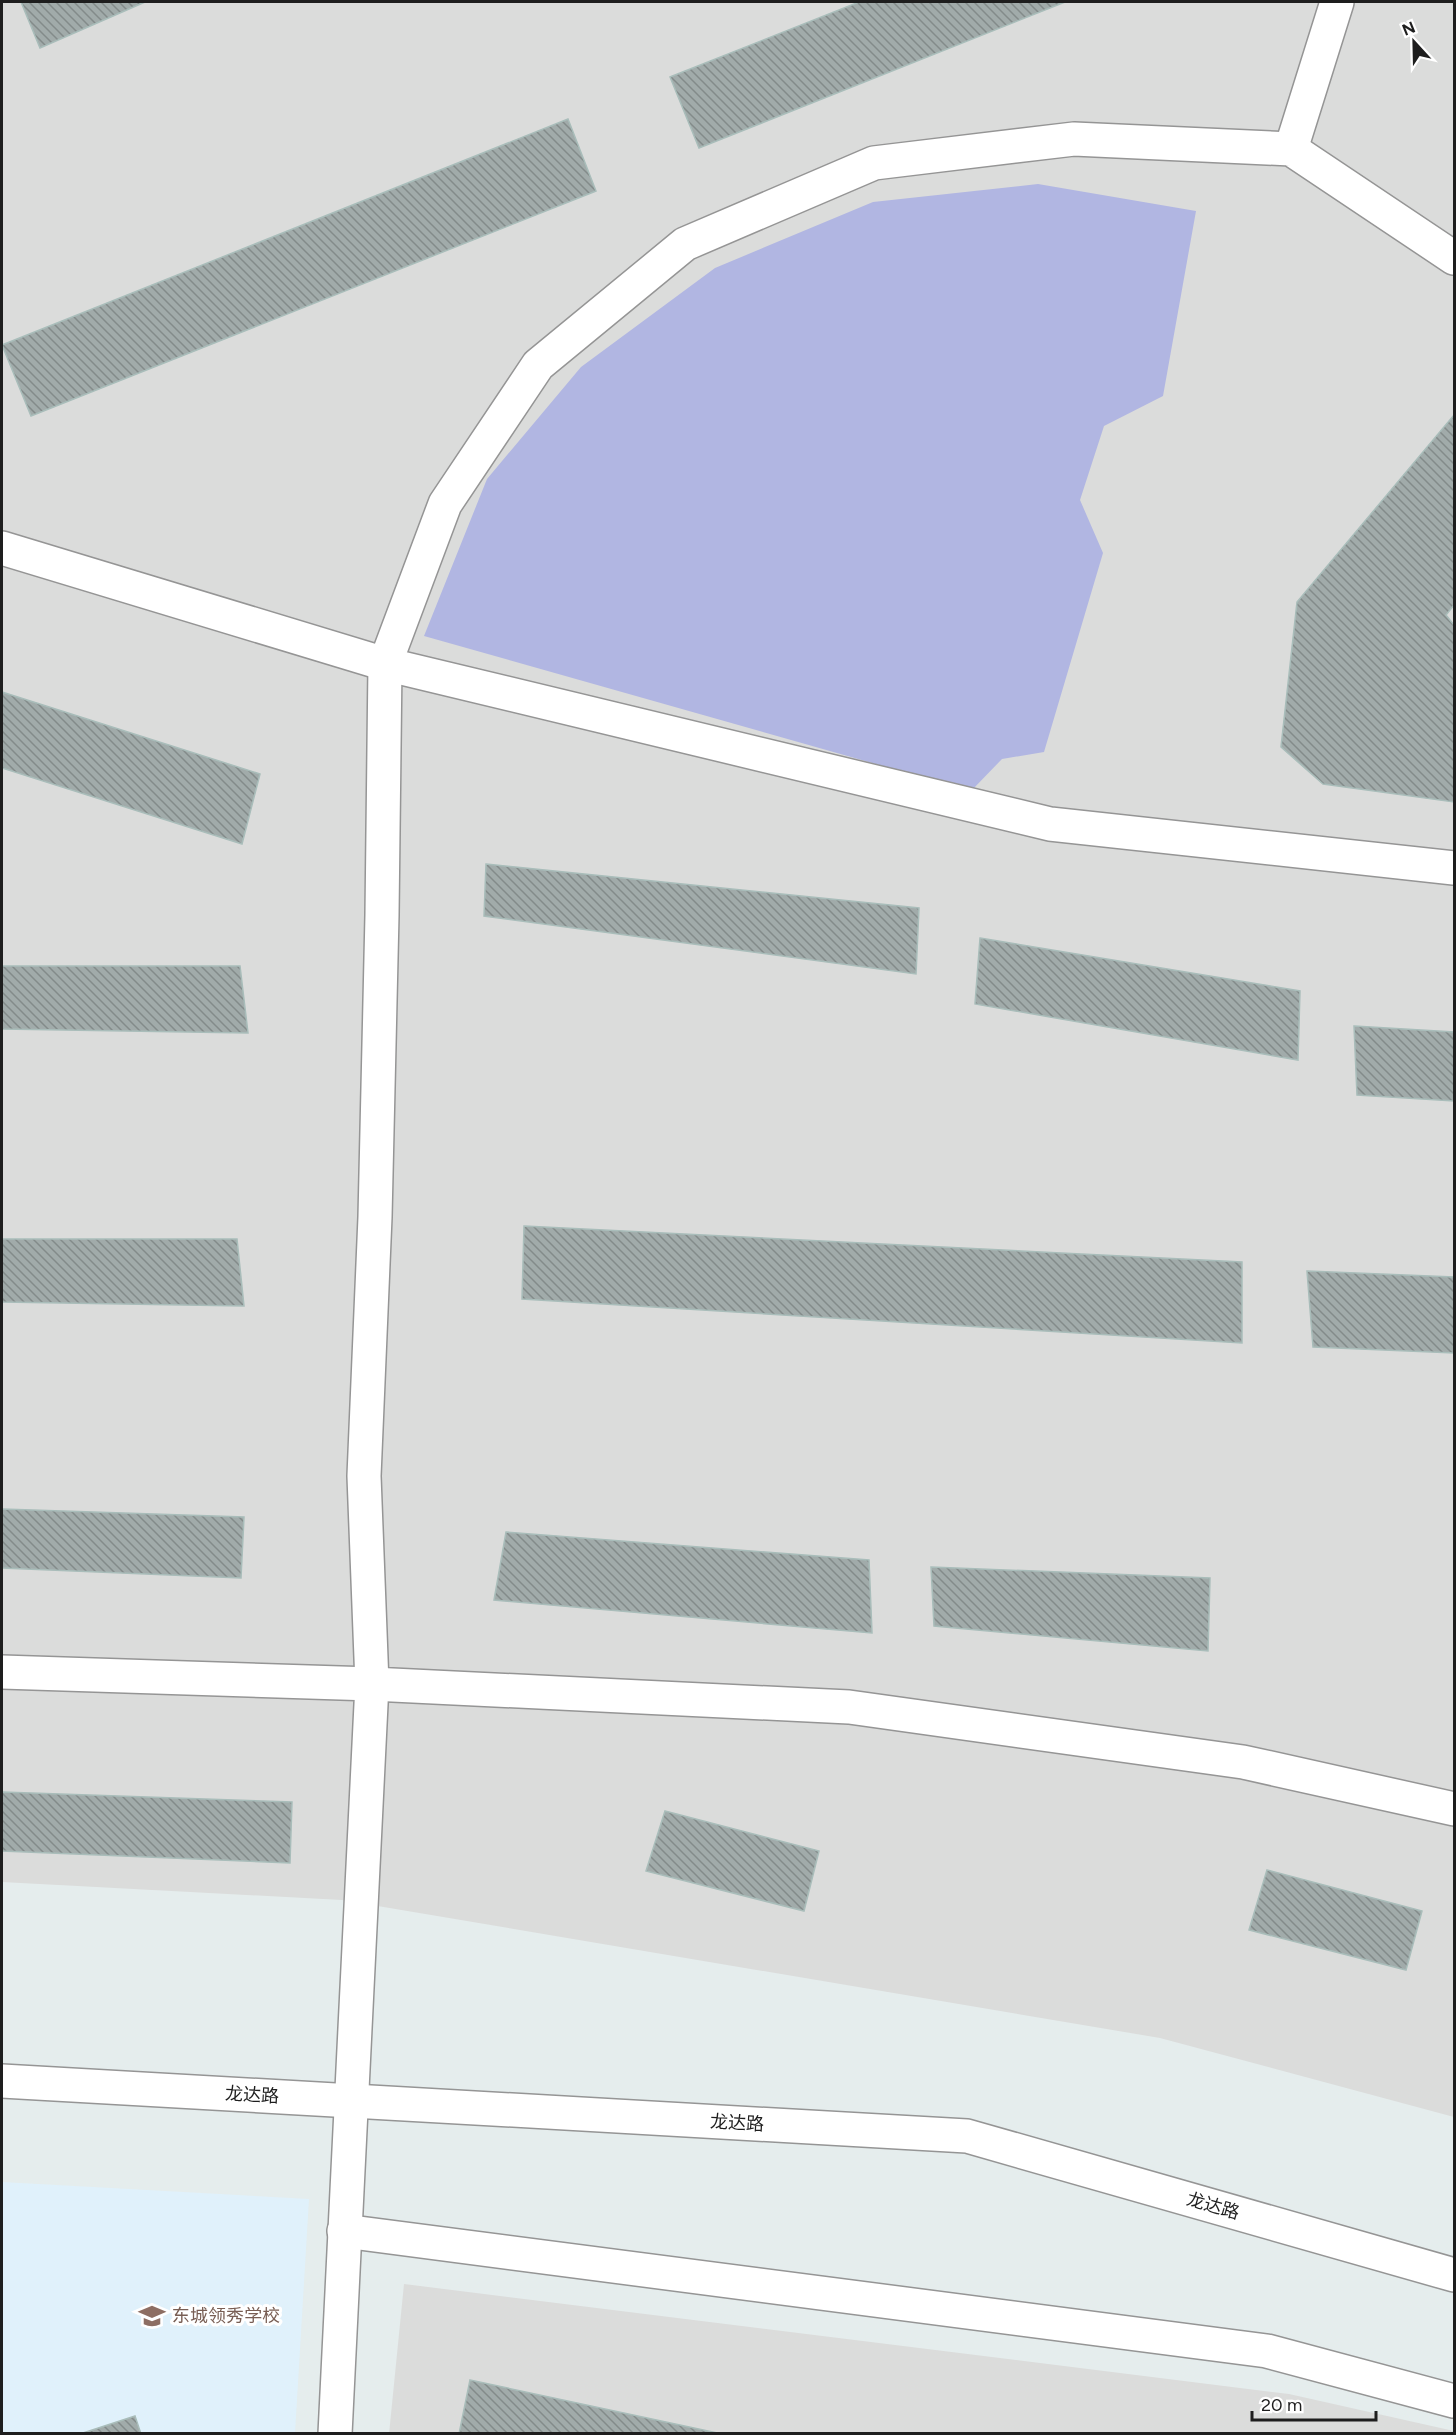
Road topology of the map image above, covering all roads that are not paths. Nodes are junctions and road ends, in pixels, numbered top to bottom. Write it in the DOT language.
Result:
graph roads {
  1 [pos="1337,2"];
  2 [pos="1291,149"];
  3 [pos="1455,258"];
  4 [pos="2,548"];
  5 [pos="385,664"];
  6 [pos="1455,868"];
  7 [pos="2,1672"];
  8 [pos="372,1684"];
  9 [pos="1455,1809"];
  10 [pos="2,2081"];
  11 [pos="351,2101"];
  12 [pos="345,2231"];
  13 [pos="1455,2275"];
  14 [pos="1455,2401"];
  15 [pos="335,2433"];
  1 -- 2 [label="street"];
  2 -- 3 [label="street"];
  2 -- 5 [label="street"];
  4 -- 5 [label="street"];
  5 -- 6 [label="street"];
  5 -- 8 [label="street"];
  7 -- 8 [label="street"];
  8 -- 9 [label="street"];
  8 -- 11 [label="street"];
  10 -- 11 [label="street, 龙达路"];
  11 -- 12 [label="street"];
  11 -- 13 [label="street, 龙达路"];
  12 -- 14 [label="street"];
  12 -- 15 [label="street"];
}
